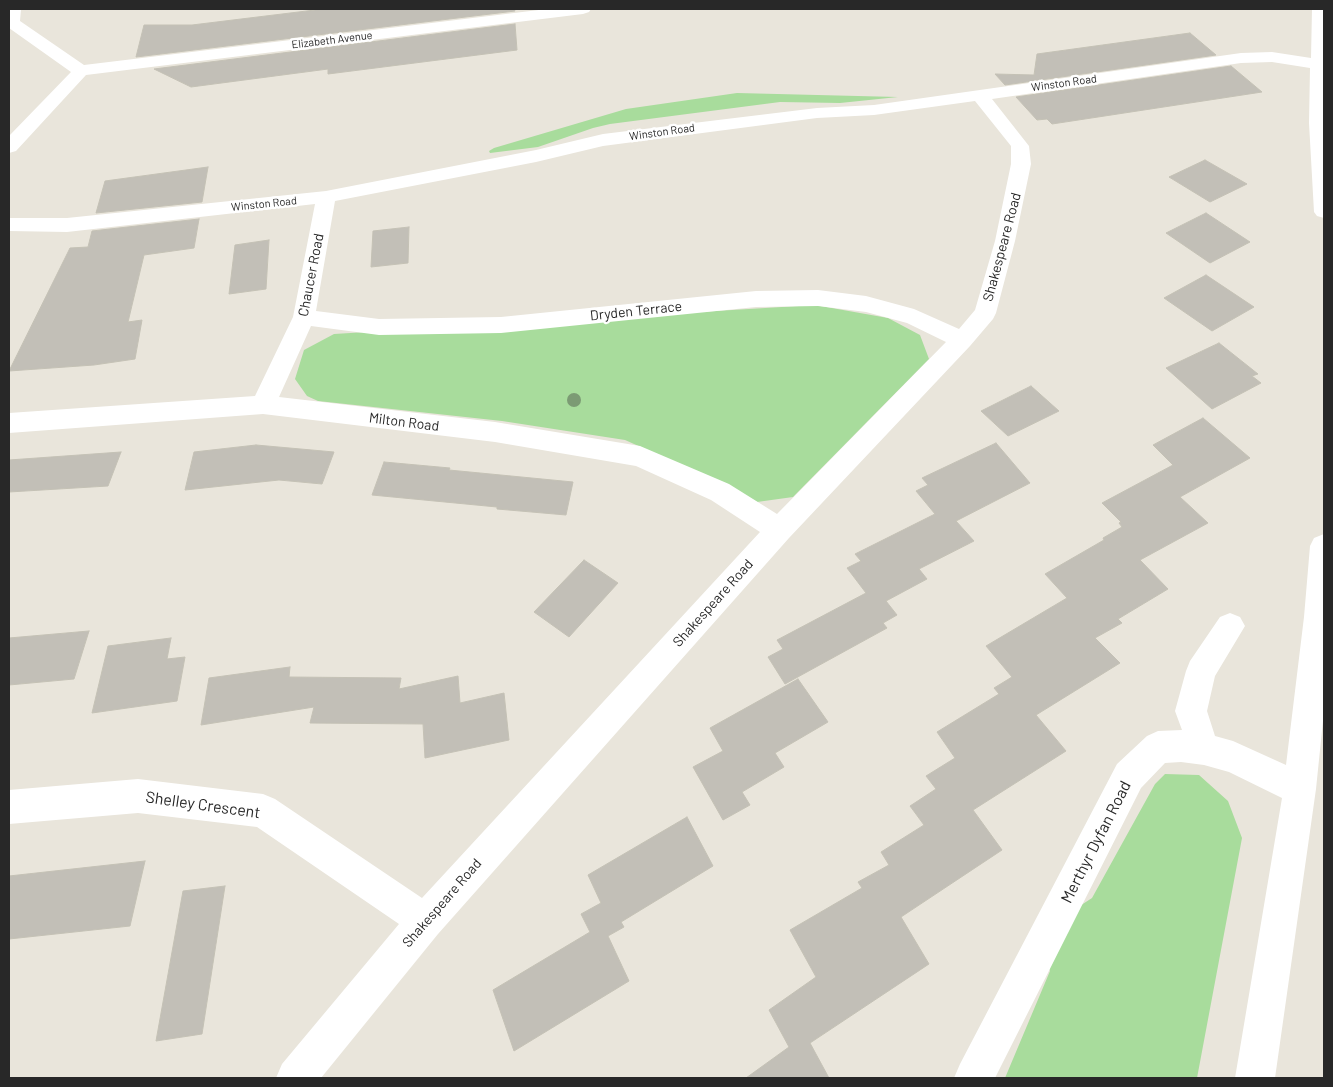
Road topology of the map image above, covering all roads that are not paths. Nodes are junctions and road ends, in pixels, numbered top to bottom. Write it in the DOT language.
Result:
graph roads {
  1 [pos="583,9"];
  2 [pos="1320,9"];
  3 [pos="11,19"];
  4 [pos="1321,64"];
  5 [pos="81,71"];
  6 [pos="980,94"];
  7 [pos="1321,124"];
  8 [pos="9,147"];
  9 [pos="326,197"];
  10 [pos="1324,212"];
  11 [pos="9,224"];
  12 [pos="304,317"];
  13 [pos="962,340"];
  14 [pos="263,405"];
  15 [pos="9,423"];
  16 [pos="779,530"];
  17 [pos="1324,546"];
  18 [pos="1230,626"];
  19 [pos="1204,749"];
  20 [pos="1300,788"];
  21 [pos="9,807"];
  22 [pos="426,921"];
  23 [pos="296,1078"];
  24 [pos="974,1078"];
  25 [pos="1255,1078"];
  1 -- 5 [label="street, Elizabeth Avenue"];
  2 -- 4 [label="street"];
  3 -- 5 [label="street"];
  4 -- 6 [label="street, Winston Road"];
  4 -- 7 [label="street"];
  5 -- 8 [label="street"];
  6 -- 9 [label="street, Winston Road"];
  6 -- 13 [label="street, Shakespeare Road"];
  7 -- 10 [label="street"];
  9 -- 11 [label="street, Winston Road"];
  9 -- 12 [label="street, Chaucer Road"];
  12 -- 13 [label="street, Dryden Terrace"];
  12 -- 14 [label="street, Chaucer Road"];
  13 -- 16 [label="street, Shakespeare Road"];
  14 -- 15 [label="street, Milton Road"];
  14 -- 16 [label="street, Milton Road"];
  16 -- 22 [label="street, Shakespeare Road"];
  17 -- 20 [label="street"];
  18 -- 19 [label="street"];
  19 -- 20 [label="street, Merthyr Dyfan Road"];
  19 -- 24 [label="street, Merthyr Dyfan Road"];
  20 -- 25 [label="street"];
  21 -- 22 [label="street, Shelley Crescent"];
  22 -- 23 [label="street, Shakespeare Road"];
}
